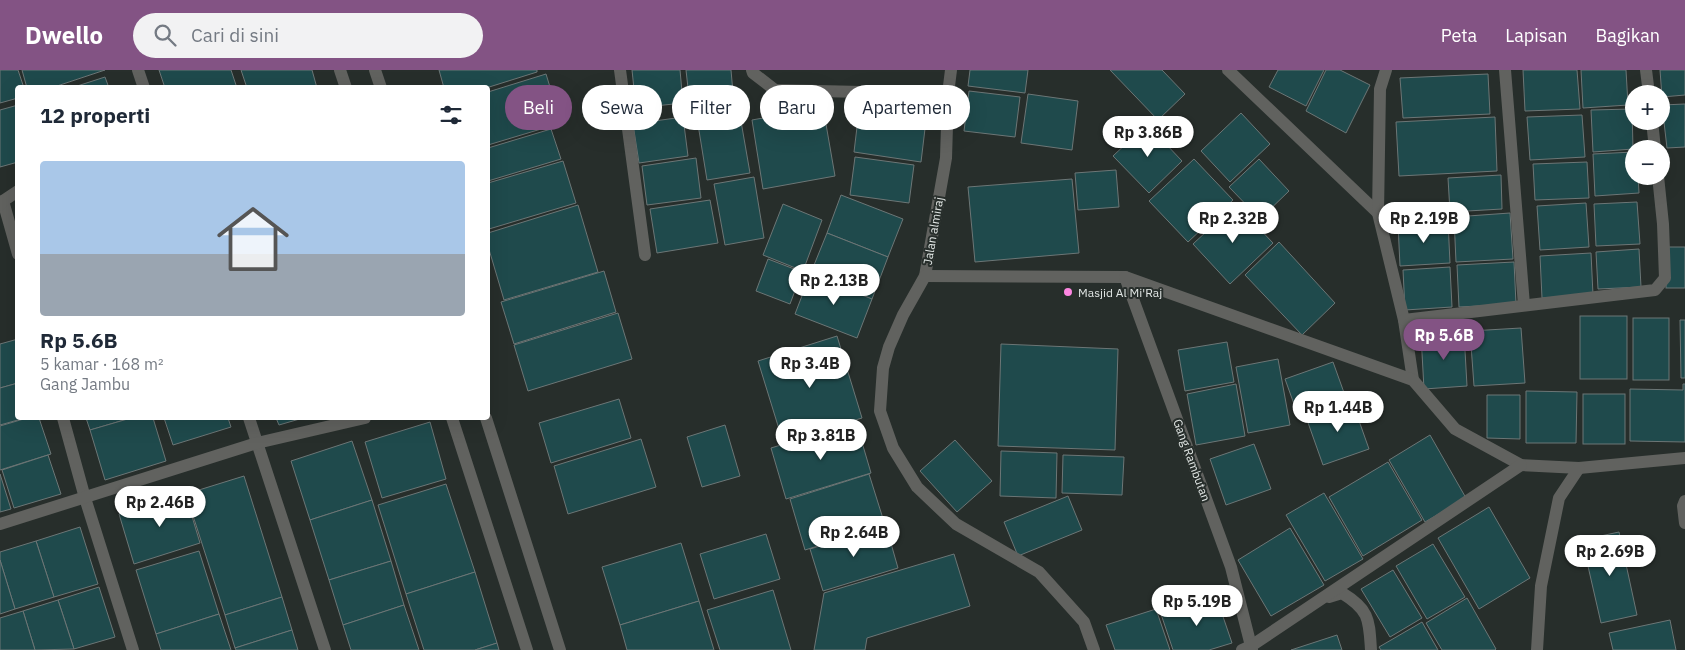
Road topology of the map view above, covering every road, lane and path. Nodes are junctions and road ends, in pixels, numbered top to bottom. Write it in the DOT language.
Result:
graph roads {
  1 [pos="138,70"];
  2 [pos="340,70"];
  3 [pos="375,70"];
  4 [pos="620,70"];
  5 [pos="752,70"];
  6 [pos="951,70"];
  7 [pos="1228,70"];
  8 [pos="1386,70"];
  9 [pos="1506,70"];
  10 [pos="1646,70"];
  11 [pos="143,85"];
  12 [pos="345,85"];
  13 [pos="380,85"];
  14 [pos="949,85"];
  15 [pos="1648,85"];
  16 [pos="844,92"];
  17 [pos="947,130"];
  18 [pos="1659,185"];
  19 [pos="15,193"];
  20 [pos="1,203"];
  21 [pos="1378,213"];
  22 [pos="15,245"];
  23 [pos="645,256"];
  24 [pos="926,276"];
  25 [pos="1125,276"];
  26 [pos="1524,305"];
  27 [pos="1404,320"];
  28 [pos="1413,380"];
  29 [pos="64,420"];
  30 [pos="250,420"];
  31 [pos="356,420"];
  32 [pos="453,420"];
  33 [pos="487,420"];
  34 [pos="257,443"];
  35 [pos="1685,458"];
  36 [pos="1521,466"];
  37 [pos="1579,468"];
  38 [pos="85,498"];
  39 [pos="1685,501"];
  40 [pos="1685,523"];
  41 [pos="0,524"];
  42 [pos="1321,599"];
  43 [pos="129,649"];
  44 [pos="1248,649"];
  45 [pos="325,650"];
  46 [pos="527,650"];
  47 [pos="560,650"];
  48 [pos="1094,650"];
  49 [pos="1371,650"];
  50 [pos="1537,650"];
  1 -- 11 [label="street"];
  2 -- 12 [label="street"];
  3 -- 13 [label="street"];
  4 -- 23 [label="street"];
  5 -- 16 [label="street"];
  6 -- 14 [label="street, Jalan almiraj"];
  7 -- 21 [label="street"];
  8 -- 21 [label="street"];
  9 -- 26 [label="street"];
  10 -- 15 [label="street"];
  17 -- 24 [label="street, Jalan almiraj"];
  18 -- 26 [label="street"];
  19 -- 20 [label="street"];
  20 -- 22 [label="street"];
  21 -- 27 [label="street"];
  24 -- 25 [label="street"];
  24 -- 48 [label="street, Jalan almiraj"];
  25 -- 28 [label="street"];
  25 -- 44 [label="street, Gang Rambutan"];
  26 -- 27 [label="street"];
  27 -- 28 [label="street"];
  28 -- 36 [label="street"];
  29 -- 38 [label="street"];
  30 -- 34 [label="street"];
  31 -- 34 [label="street"];
  32 -- 46 [label="street"];
  33 -- 47 [label="street"];
  34 -- 38 [label="street"];
  34 -- 45 [label="street"];
  35 -- 37 [label="street"];
  36 -- 37 [label="street"];
  36 -- 42 [label="street"];
  37 -- 50 [label="street"];
  38 -- 41 [label="street"];
  38 -- 43 [label="street"];
  39 -- 40 [label="street"];
  42 -- 44 [label="street"];
  42 -- 49 [label="street"];
}
